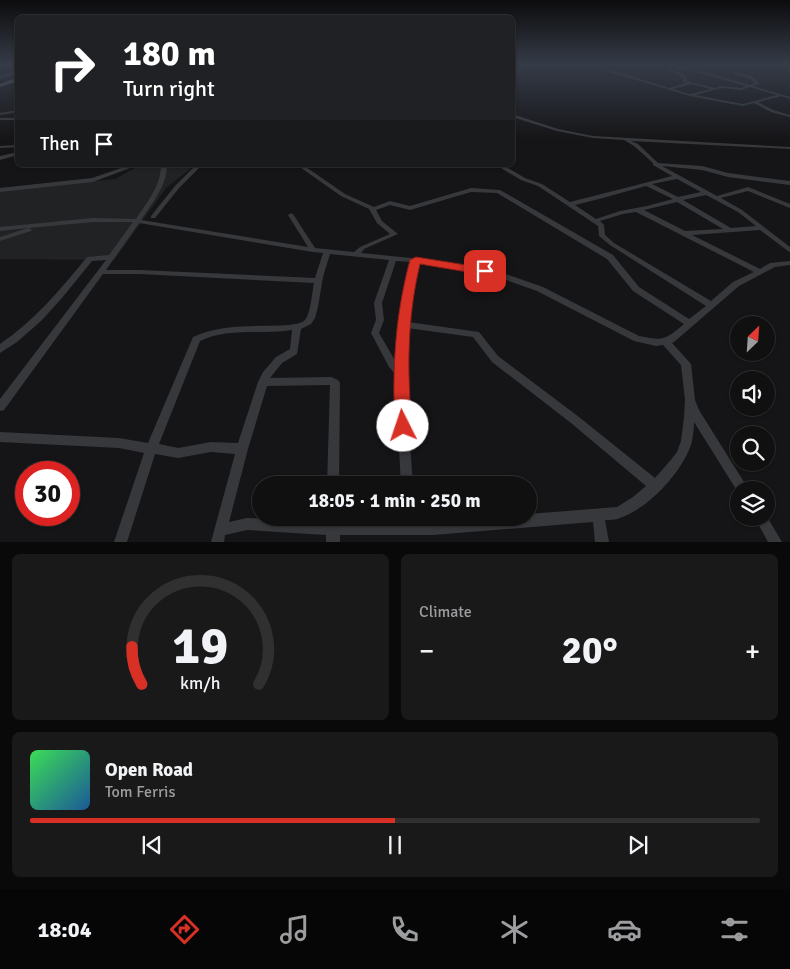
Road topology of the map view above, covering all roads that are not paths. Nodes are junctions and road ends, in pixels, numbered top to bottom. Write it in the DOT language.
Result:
graph roads {
  1 [pos="669,89"];
  2 [pos="711,89"];
  3 [pos="764,89"];
  4 [pos="690,95"];
  5 [pos="782,95"];
  6 [pos="790,98"];
  7 [pos="755,102"];
  8 [pos="15,112"];
  9 [pos="0,114"];
  10 [pos="515,116"];
  11 [pos="790,116"];
  12 [pos="15,118"];
  13 [pos="0,119"];
  14 [pos="623,138"];
  15 [pos="15,143"];
  16 [pos="15,146"];
  17 [pos="2,147"];
  18 [pos="790,148"];
  19 [pos="15,154"];
  20 [pos="0,158"];
  21 [pos="15,158"];
  22 [pos="655,164"];
  23 [pos="130,167"];
  24 [pos="164,167"];
  25 [pos="197,167"];
  26 [pos="303,167"];
  27 [pos="502,167"];
  28 [pos="678,177"];
  29 [pos="790,182"];
  30 [pos="646,184"];
  31 [pos="0,190"];
  32 [pos="707,193"];
  33 [pos="716,198"];
  34 [pos="677,199"];
  35 [pos="570,204"];
  36 [pos="790,206"];
  37 [pos="373,208"];
  38 [pos="638,210"];
  39 [pos="143,212"];
  40 [pos="291,216"];
  41 [pos="153,217"];
  42 [pos="137,221"];
  43 [pos="595,221"];
  44 [pos="159,224"];
  45 [pos="43,226"];
  46 [pos="761,228"];
  47 [pos="0,229"];
  48 [pos="730,230"];
  49 [pos="684,233"];
  50 [pos="0,239"];
  51 [pos="313,250"];
  52 [pos="790,250"];
  53 [pos="328,252"];
  54 [pos="355,254"];
  55 [pos="112,257"];
  56 [pos="393,258"];
  57 [pos="416,260"];
  58 [pos="790,263"];
  59 [pos="759,271"];
  60 [pos="101,272"];
  61 [pos="318,281"];
  62 [pos="711,305"];
  63 [pos="403,324"];
  64 [pos="690,324"];
  65 [pos="296,328"];
  66 [pos="666,343"];
  67 [pos="0,349"];
  68 [pos="400,373"];
  69 [pos="263,382"];
  70 [pos="690,400"];
  71 [pos="0,407"];
  72 [pos="0,437"];
  73 [pos="242,449"];
  74 [pos="151,450"];
  75 [pos="333,476"];
  76 [pos="406,476"];
  77 [pos="737,481"];
  78 [pos="656,486"];
  79 [pos="598,515"];
  80 [pos="537,518"];
  81 [pos="371,526"];
  82 [pos="766,526"];
  83 [pos="333,529"];
  84 [pos="218,536"];
  85 [pos="120,542"];
  86 [pos="602,542"];
  87 [pos="776,542"];
  1 -- 4 [label="street"];
  2 -- 4 [label="street"];
  3 -- 5 [label="street"];
  4 -- 7 [label="street"];
  5 -- 6 [label="street"];
  5 -- 7 [label="street"];
  7 -- 11 [label="street"];
  8 -- 9 [label="street"];
  10 -- 14 [label="street"];
  12 -- 13 [label="street"];
  14 -- 18 [label="street"];
  14 -- 22 [label="street"];
  15 -- 17 [label="street"];
  16 -- 17 [label="street"];
  19 -- 20 [label="street"];
  20 -- 21 [label="street"];
  22 -- 28 [label="street"];
  22 -- 29 [label="street"];
  23 -- 31 [label="street"];
  24 -- 39 [label="street"];
  25 -- 41 [label="street"];
  26 -- 37 [label="street"];
  27 -- 35 [label="street"];
  28 -- 30 [label="street"];
  28 -- 32 [label="street"];
  30 -- 34 [label="street"];
  30 -- 35 [label="street"];
  32 -- 33 [label="street"];
  32 -- 34 [label="street"];
  33 -- 36 [label="street"];
  33 -- 46 [label="street"];
  34 -- 38 [label="street"];
  34 -- 48 [label="street"];
  35 -- 43 [label="street"];
  37 -- 54 [label="street"];
  37 -- 64 [label="street"];
  38 -- 43 [label="street"];
  38 -- 49 [label="street"];
  39 -- 41 [label="street"];
  39 -- 42 [label="street"];
  40 -- 51 [label="street"];
  41 -- 44 [label="street"];
  42 -- 44 [label="street"];
  42 -- 45 [label="street"];
  42 -- 55 [label="street"];
  43 -- 62 [label="street"];
  44 -- 51 [label="street"];
  45 -- 47 [label="street"];
  45 -- 50 [label="street"];
  46 -- 48 [label="street"];
  46 -- 52 [label="street"];
  48 -- 49 [label="street"];
  49 -- 59 [label="street"];
  51 -- 53 [label="street"];
  53 -- 54 [label="street"];
  53 -- 61 [label="street"];
  54 -- 56 [label="street"];
  55 -- 60 [label="street"];
  55 -- 67 [label="street"];
  56 -- 57 [label="street"];
  56 -- 68 [label="street"];
  57 -- 63 [label="street"];
  57 -- 66 [label="street"];
  58 -- 59 [label="street"];
  59 -- 62 [label="street"];
  60 -- 61 [label="street"];
  60 -- 71 [label="street"];
  61 -- 65 [label="street"];
  62 -- 64 [label="street"];
  63 -- 68 [label="street"];
  63 -- 78 [label="street"];
  64 -- 66 [label="street"];
  65 -- 69 [label="street"];
  65 -- 74 [label="street"];
  66 -- 70 [label="street"];
  68 -- 76 [label="street"];
  69 -- 73 [label="street"];
  69 -- 75 [label="street"];
  70 -- 77 [label="street"];
  70 -- 78 [label="street"];
  72 -- 74 [label="street"];
  73 -- 74 [label="street"];
  73 -- 84 [label="street"];
  74 -- 85 [label="street"];
  78 -- 79 [label="street"];
  79 -- 80 [label="street"];
  79 -- 86 [label="street"];
  81 -- 83 [label="street"];
  82 -- 87 [label="street"];
  83 -- 84 [label="street"];
}
